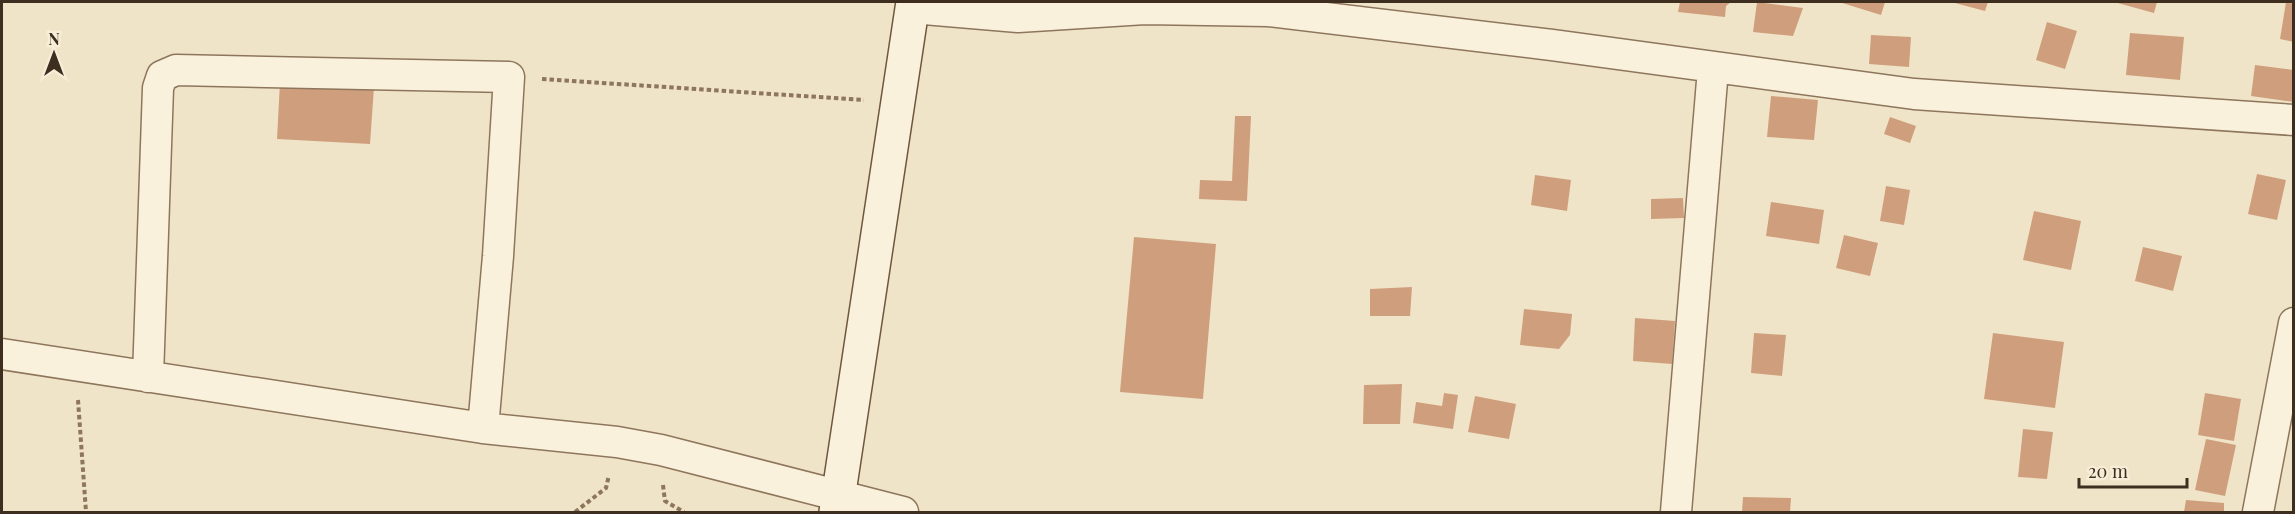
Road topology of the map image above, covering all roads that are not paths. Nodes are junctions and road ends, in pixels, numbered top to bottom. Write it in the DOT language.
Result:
graph roads {
  1 [pos="912,5"];
  2 [pos="1713,69"];
  3 [pos="2294,120"];
  4 [pos="2294,323"];
  5 [pos="2,354"];
  6 [pos="148,377"];
  7 [pos="483,428"];
  8 [pos="837,504"];
  9 [pos="903,513"];
  10 [pos="1676,513"];
  11 [pos="2258,513"];
  1 -- 2 [label="street"];
  1 -- 8 [label="main road"];
  2 -- 3 [label="street"];
  2 -- 10 [label="street"];
  4 -- 11 [label="street"];
  5 -- 6 [label="street"];
  6 -- 7 [label="street"];
  6 -- 7 [label="street"];
  7 -- 8 [label="street"];
  8 -- 9 [label="street"];
}
